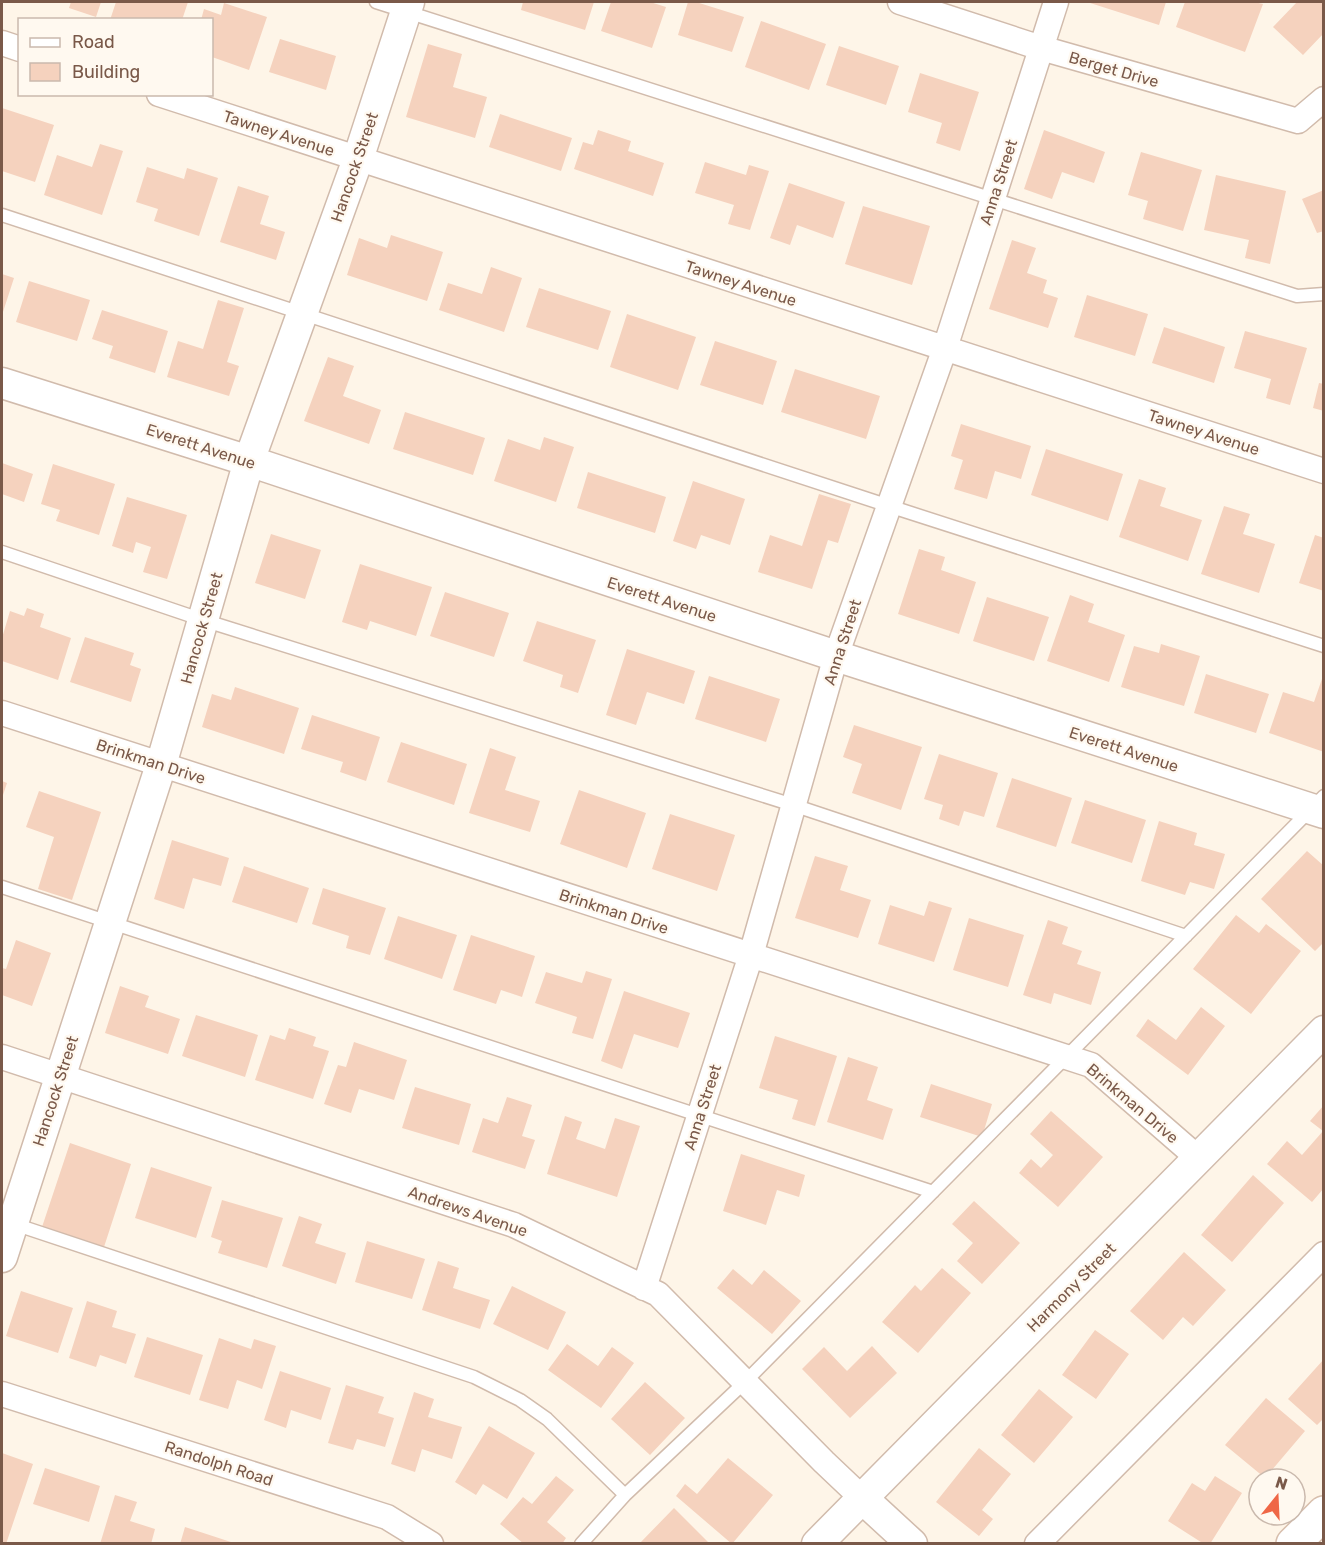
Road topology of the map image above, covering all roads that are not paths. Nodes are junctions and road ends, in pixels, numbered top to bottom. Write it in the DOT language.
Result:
graph roads {
  1 [pos="376,2"];
  2 [pos="900,2"];
  3 [pos="1056,2"];
  4 [pos="408,6"];
  5 [pos="2,44"];
  6 [pos="18,48"];
  7 [pos="1041,48"];
  8 [pos="165,96"];
  9 [pos="1323,99"];
  10 [pos="358,159"];
  11 [pos="993,199"];
  12 [pos="2,215"];
  13 [pos="1323,294"];
  14 [pos="303,313"];
  15 [pos="945,348"];
  16 [pos="2,383"];
  17 [pos="249,461"];
  18 [pos="1323,471"];
  19 [pos="889,506"];
  20 [pos="2,552"];
  21 [pos="203,620"];
  22 [pos="1323,646"];
  23 [pos="836,656"];
  24 [pos="2,713"];
  25 [pos="161,765"];
  26 [pos="793,806"];
  27 [pos="1319,806"];
  28 [pos="2,887"];
  29 [pos="110,922"];
  30 [pos="1186,936"];
  31 [pos="750,955"];
  32 [pos="1323,1031"];
  33 [pos="2,1057"];
  34 [pos="1067,1057"];
  35 [pos="60,1076"];
  36 [pos="699,1115"];
  37 [pos="1198,1158"];
  38 [pos="933,1192"];
  39 [pos="7,1222"];
  40 [pos="1323,1254"];
  41 [pos="2,1257"];
  42 [pos="644,1288"];
  43 [pos="745,1382"];
  44 [pos="2,1394"];
  45 [pos="625,1495"];
  46 [pos="862,1498"];
  47 [pos="1323,1513"];
  48 [pos="431,1544"];
  49 [pos="581,1544"];
  50 [pos="817,1544"];
  51 [pos="912,1544"];
  52 [pos="1037,1544"];
  53 [pos="1293,1544"];
  1 -- 4 [label="lane"];
  2 -- 7 [label="street, Berget Drive"];
  3 -- 7 [label="street, Anna Street"];
  4 -- 10 [label="street, Hancock Street"];
  4 -- 11 [label="lane"];
  5 -- 6 [label="street"];
  7 -- 9 [label="street, Berget Drive"];
  7 -- 11 [label="street, Anna Street"];
  8 -- 10 [label="street, Tawney Avenue"];
  10 -- 14 [label="street, Hancock Street"];
  10 -- 15 [label="street, Tawney Avenue"];
  11 -- 13 [label="lane"];
  11 -- 15 [label="street, Anna Street"];
  12 -- 14 [label="lane"];
  14 -- 17 [label="street, Hancock Street"];
  14 -- 19 [label="lane"];
  15 -- 18 [label="street, Tawney Avenue"];
  15 -- 19 [label="street, Anna Street"];
  16 -- 17 [label="street, Everett Avenue"];
  17 -- 21 [label="street, Hancock Street"];
  17 -- 23 [label="street, Everett Avenue"];
  19 -- 22 [label="lane"];
  19 -- 23 [label="street, Anna Street"];
  20 -- 21 [label="lane"];
  21 -- 25 [label="street, Hancock Street"];
  21 -- 26 [label="lane"];
  23 -- 26 [label="street, Anna Street"];
  23 -- 27 [label="street, Everett Avenue"];
  24 -- 25 [label="street, Brinkman Drive"];
  25 -- 29 [label="street, Hancock Street"];
  25 -- 31 [label="street, Brinkman Drive"];
  26 -- 30 [label="lane"];
  26 -- 31 [label="street, Anna Street"];
  27 -- 30 [label="lane"];
  28 -- 29 [label="lane"];
  29 -- 35 [label="street, Hancock Street"];
  29 -- 36 [label="lane"];
  30 -- 34 [label="lane"];
  31 -- 34 [label="street, Brinkman Drive"];
  31 -- 36 [label="street, Anna Street"];
  32 -- 37 [label="street, Harmony Street"];
  33 -- 35 [label="street, Andrews Avenue"];
  34 -- 37 [label="street, Brinkman Drive"];
  34 -- 38 [label="lane"];
  35 -- 39 [label="street, Hancock Street"];
  35 -- 42 [label="street, Andrews Avenue"];
  36 -- 38 [label="lane"];
  36 -- 42 [label="street, Anna Street"];
  37 -- 46 [label="street, Harmony Street"];
  38 -- 43 [label="lane"];
  39 -- 41 [label="street, Hancock Street"];
  39 -- 45 [label="lane"];
  40 -- 52 [label="street"];
  42 -- 43 [label="street, Andrews Avenue"];
  43 -- 45 [label="lane"];
  43 -- 46 [label="street, Andrews Avenue"];
  44 -- 48 [label="street, Randolph Road"];
  45 -- 49 [label="lane"];
  46 -- 50 [label="street, Harmony Street"];
  46 -- 51 [label="street, Andrews Avenue"];
  47 -- 53 [label="main road"];
}
